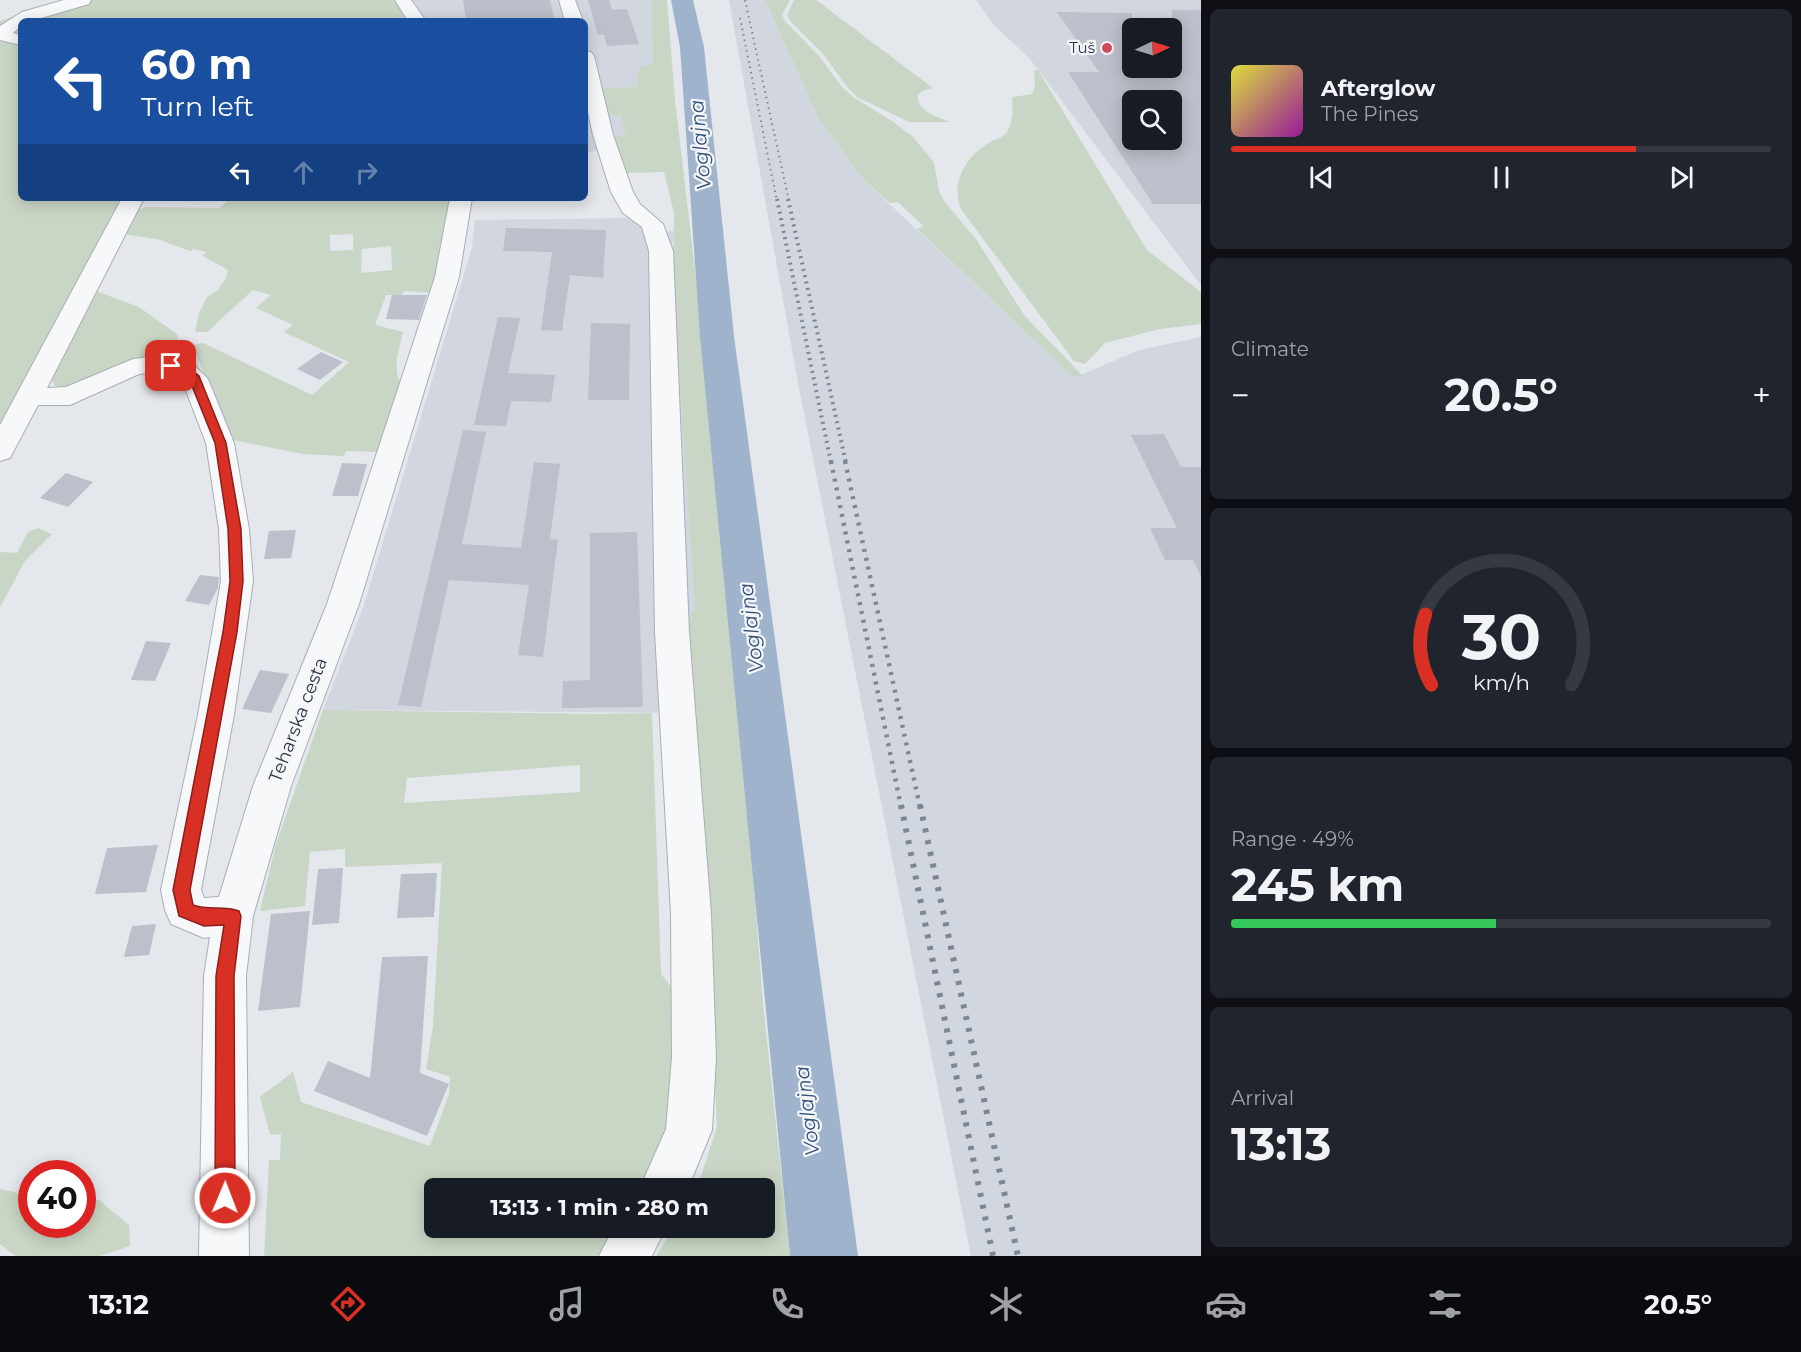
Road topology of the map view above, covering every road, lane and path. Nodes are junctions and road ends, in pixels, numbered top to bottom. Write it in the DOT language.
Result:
graph roads {
  1 [pos="83,0"];
  2 [pos="403,0"];
  3 [pos="567,0"];
  4 [pos="25,18"];
  5 [pos="415,18"];
  6 [pos="573,18"];
  7 [pos="18,21"];
  8 [pos="18,39"];
  9 [pos="588,70"];
  10 [pos="131,201"];
  11 [pos="460,201"];
  12 [pos="28,397"];
  13 [pos="0,451"];
  14 [pos="233,916"];
  15 [pos="668,1178"];
  16 [pos="635,1238"];
  17 [pos="224,1256"];
  18 [pos="624,1256"];
  1 -- 4 [label="street"];
  2 -- 5 [label="street"];
  3 -- 6 [label="street"];
  7 -- 8 [label="street"];
  9 -- 15 [label="street"];
  10 -- 12 [label="street"];
  11 -- 14 [label="street, Teharska cesta"];
  12 -- 13 [label="street"];
  12 -- 14 [label="street"];
  14 -- 17 [label="street, Teharska cesta"];
  16 -- 18 [label="street"];
}
